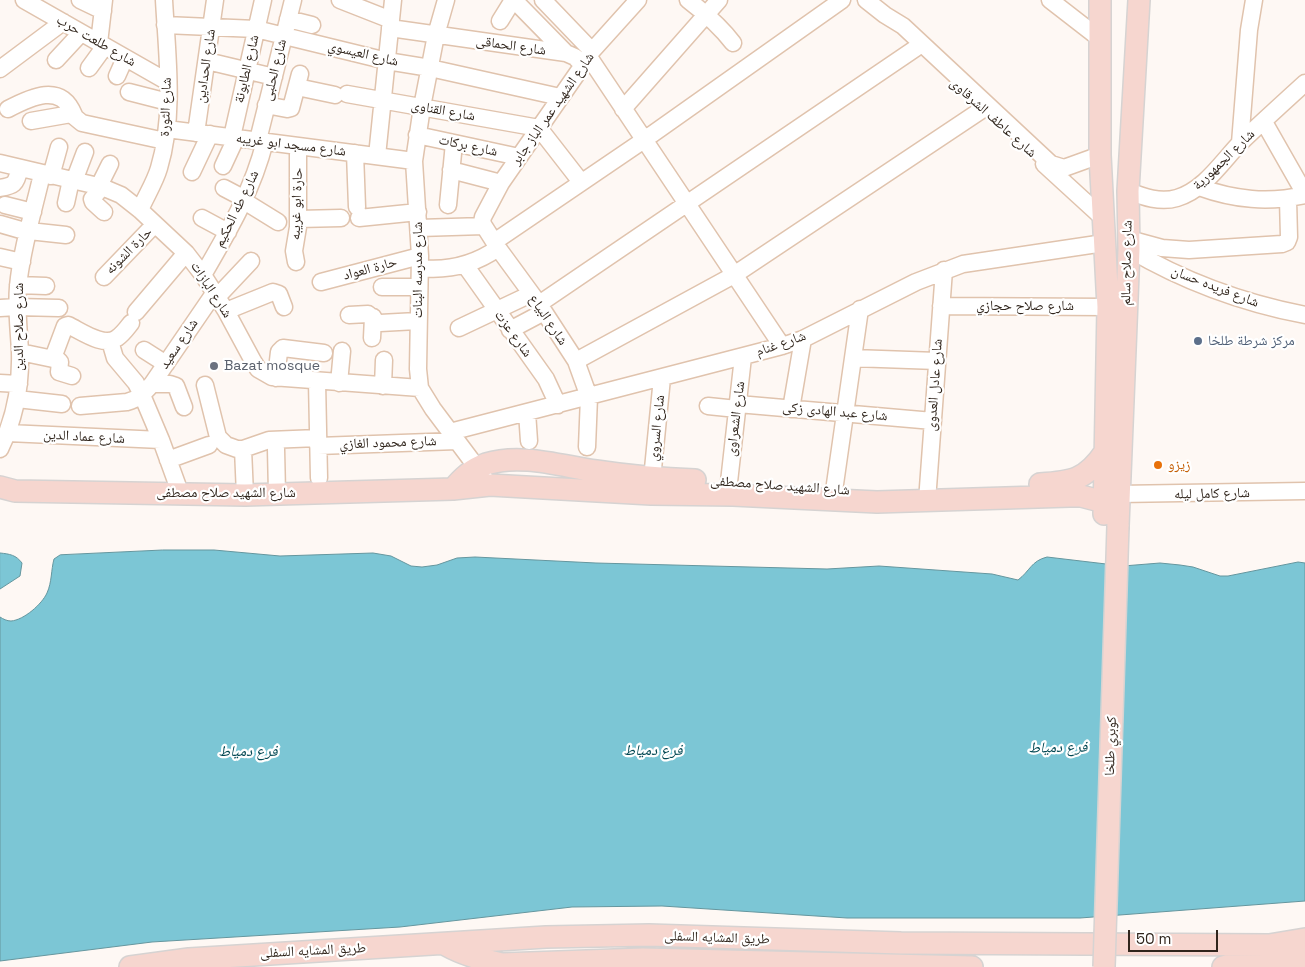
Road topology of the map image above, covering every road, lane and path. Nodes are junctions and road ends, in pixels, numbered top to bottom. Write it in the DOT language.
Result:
graph roads {
  1 [pos="80,0"];
  2 [pos="164,0"];
  3 [pos="216,0"];
  4 [pos="263,0"];
  5 [pos="293,0"];
  6 [pos="340,0"];
  7 [pos="393,0"];
  8 [pos="446,0"];
  9 [pos="513,0"];
  10 [pos="638,0"];
  11 [pos="688,0"];
  12 [pos="719,0"];
  13 [pos="842,0"];
  14 [pos="866,0"];
  15 [pos="1050,0"];
  16 [pos="1100,0"];
  17 [pos="1115,0"];
  18 [pos="1128,0"];
  19 [pos="1139,0"];
  20 [pos="1254,0"];
  21 [pos="35,3"];
  22 [pos="551,3"];
  23 [pos="104,6"];
  24 [pos="707,14"];
  25 [pos="885,16"];
  26 [pos="288,19"];
  27 [pos="500,21"];
  28 [pos="63,22"];
  29 [pos="391,24"];
  30 [pos="166,25"];
  31 [pos="312,25"];
  32 [pos="212,26"];
  33 [pos="256,29"];
  34 [pos="81,32"];
  35 [pos="284,35"];
  36 [pos="436,35"];
  37 [pos="1099,38"];
  38 [pos="733,43"];
  39 [pos="102,44"];
  40 [pos="916,48"];
  41 [pos="566,53"];
  42 [pos="125,58"];
  43 [pos="588,58"];
  44 [pos="56,60"];
  45 [pos="206,61"];
  46 [pos="387,61"];
  47 [pos="89,68"];
  48 [pos="430,68"];
  49 [pos="0,69"];
  50 [pos="247,71"];
  51 [pos="117,76"];
  52 [pos="274,77"];
  53 [pos="168,82"];
  54 [pos="1305,83"];
  55 [pos="129,92"];
  56 [pos="560,97"];
  57 [pos="383,100"];
  58 [pos="168,102"];
  59 [pos="266,105"];
  60 [pos="1100,106"];
  61 [pos="422,107"];
  62 [pos="1133,107"];
  63 [pos="8,109"];
  64 [pos="624,109"];
  65 [pos="983,109"];
  66 [pos="74,115"];
  67 [pos="31,121"];
  68 [pos="1264,122"];
  69 [pos="539,128"];
  70 [pos="203,133"];
  71 [pos="166,135"];
  72 [pos="417,135"];
  73 [pos="234,137"];
  74 [pos="644,140"];
  75 [pos="261,141"];
  76 [pos="454,143"];
  77 [pos="1240,143"];
  78 [pos="298,146"];
  79 [pos="59,147"];
  80 [pos="85,152"];
  81 [pos="355,153"];
  82 [pos="1100,155"];
  83 [pos="377,156"];
  84 [pos="519,156"];
  85 [pos="414,161"];
  86 [pos="0,163"];
  87 [pos="110,164"];
  88 [pos="223,166"];
  89 [pos="20,168"];
  90 [pos="451,170"];
  91 [pos="192,172"];
  92 [pos="47,175"];
  93 [pos="72,180"];
  94 [pos="581,182"];
  95 [pos="501,183"];
  96 [pos="100,186"];
  97 [pos="1200,186"];
  98 [pos="0,188"];
  99 [pos="224,188"];
  100 [pos="1128,191"];
  101 [pos="1305,194"];
  102 [pos="1288,199"];
  103 [pos="245,200"];
  104 [pos="66,203"];
  105 [pos="687,204"];
  106 [pos="5,205"];
  107 [pos="448,205"];
  108 [pos="294,208"];
  109 [pos="140,210"];
  110 [pos="33,212"];
  111 [pos="104,212"];
  112 [pos="202,218"];
  113 [pos="341,218"];
  114 [pos="1103,218"];
  115 [pos="418,220"];
  116 [pos="278,222"];
  117 [pos="0,224"];
  118 [pos="155,224"];
  119 [pos="484,226"];
  120 [pos="29,232"];
  121 [pos="228,232"];
  122 [pos="66,235"];
  123 [pos="1104,243"];
  124 [pos="1129,244"];
  125 [pos="496,245"];
  126 [pos="186,253"];
  127 [pos="0,257"];
  128 [pos="251,261"];
  129 [pos="22,262"];
  130 [pos="296,262"];
  131 [pos="420,262"];
  132 [pos="465,265"];
  133 [pos="944,270"];
  134 [pos="203,275"];
  135 [pos="734,275"];
  136 [pos="104,277"];
  137 [pos="321,282"];
  138 [pos="18,284"];
  139 [pos="46,286"];
  140 [pos="382,287"];
  141 [pos="419,287"];
  142 [pos="220,300"];
  143 [pos="538,303"];
  144 [pos="941,306"];
  145 [pos="17,307"];
  146 [pos="284,307"];
  147 [pos="1108,307"];
  148 [pos="0,308"];
  149 [pos="59,308"];
  150 [pos="860,309"];
  151 [pos="496,310"];
  152 [pos="349,314"];
  153 [pos="1305,316"];
  154 [pos="373,317"];
  155 [pos="418,321"];
  156 [pos="459,328"];
  157 [pos="510,330"];
  158 [pos="372,338"];
  159 [pos="803,338"];
  160 [pos="110,341"];
  161 [pos="782,346"];
  162 [pos="144,350"];
  163 [pos="342,351"];
  164 [pos="20,352"];
  165 [pos="324,353"];
  166 [pos="743,357"];
  167 [pos="53,358"];
  168 [pos="853,358"];
  169 [pos="384,360"];
  170 [pos="576,361"];
  171 [pos="937,361"];
  172 [pos="166,364"];
  173 [pos="72,376"];
  174 [pos="276,378"];
  175 [pos="662,378"];
  176 [pos="317,381"];
  177 [pos="0,383"];
  178 [pos="339,383"];
  179 [pos="205,386"];
  180 [pos="383,386"];
  181 [pos="420,388"];
  182 [pos="147,390"];
  183 [pos="589,397"];
  184 [pos="13,401"];
  185 [pos="62,404"];
  186 [pos="558,404"];
  187 [pos="80,406"];
  188 [pos="708,406"];
  189 [pos="737,406"];
  190 [pos="184,407"];
  191 [pos="791,408"];
  192 [pos="527,412"];
  193 [pos="845,414"];
  194 [pos="933,421"];
  195 [pos="8,433"];
  196 [pos="454,436"];
  197 [pos="161,440"];
  198 [pos="318,442"];
  199 [pos="529,442"];
  200 [pos="209,446"];
  201 [pos="587,447"];
  202 [pos="0,449"];
  203 [pos="243,449"];
  204 [pos="276,449"];
  205 [pos="1105,452"];
  206 [pos="168,460"];
  207 [pos="477,468"];
  208 [pos="319,478"];
  209 [pos="652,479"];
  210 [pos="729,482"];
  211 [pos="490,485"];
  212 [pos="0,487"];
  213 [pos="453,489"];
  214 [pos="834,491"];
  215 [pos="1305,491"];
  216 [pos="277,493"];
  217 [pos="181,494"];
  218 [pos="245,495"];
  219 [pos="927,495"];
  220 [pos="1112,498"];
  221 [pos="1111,526"];
  222 [pos="1305,939"];
  223 [pos="443,944"];
  224 [pos="1305,958"];
  225 [pos="706,964"];
  226 [pos="130,967"];
  227 [pos="972,967"];
  228 [pos="1096,967"];
  229 [pos="1104,967"];
  230 [pos="1223,967"];
  1 -- 23 [label="street"];
  2 -- 30 [label="street, شارع الثورة"];
  3 -- 32 [label="street, شارع الحدادين"];
  4 -- 33 [label="street, شارع الطابونة"];
  5 -- 26 [label="street, شارع الحلبى"];
  6 -- 29 [label="street, شارع الحماقى"];
  7 -- 29 [label="street"];
  8 -- 36 [label="street, شارع مدرسه البنات"];
  9 -- 27 [label="street"];
  9 -- 41 [label="street"];
  10 -- 43 [label="street, شارع الشهيد عمر الباز جابر"];
  11 -- 24 [label="street"];
  12 -- 24 [label="street"];
  13 -- 74 [label="street"];
  14 -- 25 [label="street, شارع عاطف الشرقاوى"];
  15 -- 37 [label="street"];
  16 -- 37 [label="main road, شارع صلاح سالم"];
  17 -- 60 [label="main road"];
  18 -- 62 [label="main road"];
  19 -- 62 [label="main road, شارع صلاح سالم"];
  20 -- 77 [label="street"];
  21 -- 28 [label="street, شارع طلعت حرب"];
  22 -- 43 [label="street"];
  23 -- 39 [label="street"];
  24 -- 38 [label="street"];
  24 -- 64 [label="street"];
  25 -- 40 [label="street, شارع عاطف الشرقاوى"];
  25 -- 82 [label="street, شارع عاطف الشرقاوى"];
  26 -- 31 [label="street"];
  26 -- 35 [label="street, شارع الحلبى"];
  28 -- 34 [label="street, شارع طلعت حرب"];
  28 -- 49 [label="street"];
  29 -- 36 [label="street, شارع الحماقى"];
  29 -- 46 [label="street"];
  30 -- 32 [label="street, شارع العيسوي"];
  30 -- 53 [label="street, شارع الثورة"];
  32 -- 33 [label="street, شارع العيسوي"];
  32 -- 45 [label="street, شارع الحدادين"];
  33 -- 35 [label="street, شارع العيسوي"];
  33 -- 50 [label="street, شارع الطابونة"];
  34 -- 39 [label="street, شارع طلعت حرب"];
  34 -- 44 [label="street"];
  35 -- 46 [label="street, شارع العيسوي"];
  35 -- 52 [label="street, شارع الحلبى"];
  36 -- 41 [label="street, شارع الحماقى"];
  36 -- 48 [label="street, شارع مدرسه البنات"];
  37 -- 60 [label="main road, شارع صلاح سالم"];
  39 -- 42 [label="street, شارع طلعت حرب"];
  39 -- 47 [label="street"];
  40 -- 65 [label="street, شارع عاطف الشرقاوى"];
  40 -- 105 [label="street"];
  41 -- 43 [label="street, شارع الحماقى"];
  42 -- 51 [label="street"];
  42 -- 53 [label="street, شارع طلعت حرب"];
  43 -- 56 [label="street, شارع الشهيد عمر الباز جابر"];
  43 -- 64 [label="street"];
  45 -- 50 [label="street"];
  45 -- 70 [label="street, شارع الحدادين"];
  46 -- 48 [label="street, شارع العيسوي"];
  46 -- 57 [label="street"];
  48 -- 56 [label="street, شارع العيسوي"];
  48 -- 61 [label="street, شارع مدرسه البنات"];
  50 -- 52 [label="street"];
  50 -- 73 [label="street, شارع الطابونة"];
  52 -- 59 [label="street, شارع الحلبى"];
  53 -- 58 [label="street, شارع الثورة"];
  54 -- 68 [label="street, شارع الجمهورية"];
  55 -- 58 [label="street"];
  56 -- 69 [label="street, شارع الشهيد عمر الباز جابر"];
  57 -- 59 [label="street, شارع القناوى"];
  57 -- 61 [label="street, شارع القناوى"];
  57 -- 83 [label="street"];
  58 -- 71 [label="street, شارع الثورة"];
  59 -- 75 [label="street, شارع الحلبى"];
  60 -- 82 [label="main road, شارع صلاح سالم"];
  61 -- 69 [label="street, شارع القناوى"];
  61 -- 72 [label="street, شارع مدرسه البنات"];
  62 -- 100 [label="main road, شارع صلاح سالم"];
  63 -- 66 [label="street"];
  64 -- 74 [label="street"];
  65 -- 114 [label="street, شارع عاطف الشرقاوى"];
  65 -- 135 [label="street"];
  66 -- 67 [label="street"];
  66 -- 71 [label="street, شارع مسجد ابو غريبه"];
  68 -- 77 [label="street, شارع الجمهورية"];
  68 -- 101 [label="street"];
  69 -- 84 [label="street, شارع الشهيد عمر الباز جابر"];
  69 -- 94 [label="street"];
  70 -- 71 [label="street, شارع مسجد ابو غريبه"];
  70 -- 73 [label="street, شارع مسجد ابو غريبه"];
  70 -- 91 [label="street, شارع الحدادين"];
  71 -- 109 [label="street, شارع الثورة"];
  72 -- 76 [label="street, شارع بركات"];
  72 -- 85 [label="street, شارع مدرسه البنات"];
  73 -- 75 [label="street, شارع مسجد ابو غريبه"];
  73 -- 88 [label="street, شارع الطابونة"];
  74 -- 94 [label="street"];
  74 -- 105 [label="street"];
  75 -- 78 [label="street, شارع مسجد ابو غريبه"];
  75 -- 103 [label="street, شارع طه الحكيم"];
  76 -- 84 [label="street, شارع بركات"];
  76 -- 90 [label="street"];
  77 -- 97 [label="street, شارع الجمهورية"];
  78 -- 81 [label="street, شارع مسجد ابو غريبه"];
  78 -- 108 [label="street, حارة ابو غريبه"];
  79 -- 92 [label="street, شارع صلاح الدين"];
  80 -- 93 [label="street"];
  81 -- 83 [label="street, شارع مسجد ابو غريبه"];
  81 -- 115 [label="street"];
  82 -- 114 [label="main road, شارع صلاح سالم"];
  83 -- 85 [label="street, شارع مسجد ابو غريبه"];
  84 -- 95 [label="street, شارع الشهيد عمر الباز جابر"];
  85 -- 115 [label="street, شارع مدرسه البنات"];
  86 -- 89 [label="street, شارع البازات"];
  87 -- 96 [label="street"];
  89 -- 92 [label="street, شارع البازات"];
  89 -- 98 [label="street"];
  90 -- 95 [label="street"];
  90 -- 107 [label="street"];
  92 -- 93 [label="street, شارع البازات"];
  92 -- 110 [label="street, شارع صلاح الدين"];
  93 -- 96 [label="street, شارع البازات"];
  93 -- 104 [label="street"];
  94 -- 125 [label="street"];
  95 -- 119 [label="street, شارع الشهيد عمر الباز جابر"];
  96 -- 109 [label="street, شارع البازات"];
  96 -- 111 [label="street"];
  97 -- 100 [label="street, شارع الجمهورية"];
  97 -- 102 [label="street"];
  99 -- 103 [label="street"];
  100 -- 124 [label="main road, شارع صلاح سالم"];
  101 -- 102 [label="street"];
  102 -- 124 [label="street"];
  103 -- 116 [label="street"];
  103 -- 121 [label="street, شارع طه الحكيم"];
  105 -- 135 [label="street"];
  105 -- 143 [label="street"];
  106 -- 110 [label="street"];
  108 -- 113 [label="street"];
  108 -- 130 [label="street, حارة ابو غريبه"];
  109 -- 118 [label="street, شارع البازات"];
  110 -- 120 [label="street, شارع صلاح الدين"];
  112 -- 121 [label="street"];
  114 -- 123 [label="main road, شارع صلاح سالم"];
  115 -- 119 [label="street"];
  115 -- 131 [label="street, شارع مدرسه البنات"];
  117 -- 120 [label="street"];
  118 -- 126 [label="street, شارع البازات"];
  118 -- 136 [label="street, حارة الشونه"];
  119 -- 125 [label="street, شارع البياع"];
  120 -- 122 [label="street"];
  120 -- 129 [label="street, شارع صلاح الدين"];
  121 -- 134 [label="street, شارع طه الحكيم"];
  123 -- 133 [label="street, شارع غنام"];
  123 -- 147 [label="main road, شارع صلاح سالم"];
  124 -- 153 [label="street, شارع فريده حسان"];
  124 -- 220 [label="main road, شارع صلاح سالم"];
  125 -- 132 [label="street"];
  125 -- 143 [label="street, شارع البياع"];
  126 -- 134 [label="street, شارع البازات"];
  126 -- 160 [label="street"];
  127 -- 129 [label="street"];
  128 -- 142 [label="street, شارع سعيد"];
  129 -- 138 [label="street, شارع صلاح الدين"];
  131 -- 132 [label="street"];
  131 -- 137 [label="street, حارة العواد"];
  131 -- 141 [label="street, شارع مدرسه البنات"];
  132 -- 151 [label="street, شارع عزت"];
  133 -- 144 [label="street, شارع عادل العدوى"];
  133 -- 150 [label="street, شارع غنام"];
  134 -- 142 [label="street, شارع البازات"];
  135 -- 161 [label="street"];
  135 -- 170 [label="street"];
  138 -- 139 [label="street"];
  138 -- 145 [label="street, شارع صلاح الدين"];
  140 -- 141 [label="street"];
  141 -- 155 [label="street, شارع مدرسه البنات"];
  142 -- 146 [label="street"];
  142 -- 172 [label="street, شارع سعيد"];
  142 -- 174 [label="street, شارع البازات"];
  143 -- 151 [label="street"];
  143 -- 157 [label="street"];
  143 -- 170 [label="street, شارع البياع"];
  144 -- 147 [label="street, شارع صلاح حجازي"];
  144 -- 171 [label="street, شارع عادل العدوى"];
  145 -- 148 [label="street"];
  145 -- 149 [label="street"];
  145 -- 164 [label="street, شارع صلاح الدين"];
  147 -- 205 [label="main road, شارع صلاح سالم"];
  150 -- 159 [label="street, شارع غنام"];
  150 -- 168 [label="street"];
  151 -- 156 [label="street"];
  151 -- 157 [label="street, شارع عزت"];
  152 -- 154 [label="street"];
  154 -- 155 [label="street"];
  154 -- 158 [label="street"];
  155 -- 181 [label="street, شارع مدرسه البنات"];
  157 -- 186 [label="street, شارع عزت"];
  159 -- 161 [label="street, شارع غنام"];
  159 -- 191 [label="street"];
  160 -- 167 [label="street"];
  160 -- 182 [label="street"];
  161 -- 166 [label="street, شارع غنام"];
  162 -- 172 [label="street"];
  163 -- 178 [label="street"];
  164 -- 167 [label="street"];
  164 -- 184 [label="street, شارع صلاح الدين"];
  165 -- 174 [label="street"];
  166 -- 175 [label="street, شارع غنام"];
  166 -- 189 [label="street, شارع الشعراوى"];
  167 -- 173 [label="street"];
  168 -- 171 [label="street"];
  168 -- 193 [label="street"];
  169 -- 180 [label="street"];
  170 -- 183 [label="street, شارع البياع"];
  171 -- 194 [label="street, شارع عادل العدوى"];
  172 -- 182 [label="street, شارع سعيد"];
  174 -- 176 [label="street, شارع البازات"];
  175 -- 183 [label="street, شارع غنام"];
  175 -- 209 [label="street, شارع السروي"];
  176 -- 178 [label="street, شارع البازات"];
  176 -- 198 [label="street"];
  177 -- 184 [label="street"];
  178 -- 180 [label="street, شارع البازات"];
  179 -- 203 [label="street"];
  180 -- 181 [label="street, شارع البازات"];
  181 -- 196 [label="street, شارع مدرسه البنات"];
  182 -- 187 [label="street"];
  182 -- 190 [label="street"];
  182 -- 197 [label="street"];
  183 -- 186 [label="street, شارع غنام"];
  183 -- 201 [label="street"];
  184 -- 185 [label="street"];
  184 -- 195 [label="street, شارع صلاح الدين"];
  186 -- 192 [label="street, شارع غنام"];
  188 -- 189 [label="street, شارع عبد الهادى زكى"];
  189 -- 191 [label="street, شارع عبد الهادى زكى"];
  189 -- 210 [label="street, شارع الشعراوى"];
  191 -- 193 [label="street, شارع عبد الهادى زكى"];
  192 -- 196 [label="street, شارع غنام"];
  192 -- 199 [label="street"];
  193 -- 194 [label="street, شارع عبد الهادى زكى"];
  193 -- 214 [label="street"];
  194 -- 219 [label="street, شارع عادل العدوى"];
  195 -- 197 [label="street, شارع عماد الدين"];
  195 -- 202 [label="street, شارع صلاح الدين"];
  196 -- 198 [label="street, شارع محمود الغازي"];
  196 -- 207 [label="street, شارع مدرسه البنات"];
  197 -- 206 [label="street"];
  198 -- 203 [label="street, شارع محمود الغازي"];
  198 -- 208 [label="street"];
  200 -- 206 [label="street"];
  203 -- 218 [label="street"];
  204 -- 216 [label="street"];
  205 -- 219 [label="main road, شارع الشهيد صلاح مصطفى"];
  205 -- 220 [label="main road, شارع صلاح سالم"];
  206 -- 217 [label="street"];
  207 -- 209 [label="main road, شارع الشهيد صلاح مصطفى"];
  207 -- 211 [label="street, شارع مدرسه البنات"];
  207 -- 213 [label="main road, شارع الشهيد صلاح مصطفى"];
  209 -- 210 [label="main road, شارع الشهيد صلاح مصطفى"];
  210 -- 214 [label="main road, شارع الشهيد صلاح مصطفى"];
  211 -- 213 [label="main road, شارع الشهيد صلاح مصطفى"];
  211 -- 219 [label="main road, شارع الشهيد صلاح مصطفى"];
  212 -- 217 [label="main road, شارع الشهيد صلاح مصطفى"];
  213 -- 216 [label="main road, شارع الشهيد صلاح مصطفى"];
  214 -- 219 [label="main road, شارع الشهيد صلاح مصطفى"];
  215 -- 220 [label="street, شارع كامل ليله"];
  216 -- 218 [label="main road, شارع الشهيد صلاح مصطفى"];
  217 -- 218 [label="main road, شارع الشهيد صلاح مصطفى"];
  219 -- 220 [label="main road, شارع الشهيد صلاح مصطفى"];
  220 -- 221 [label="main road, شارع صلاح سالم"];
  221 -- 228 [label="main road, كوبري طلخا"];
  221 -- 229 [label="main road, كوبري طلخا, bridge"];
  222 -- 223 [label="main road, طريق المشايه السفلى"];
  223 -- 225 [label="main road"];
  223 -- 226 [label="main road, طريق المشايه السفلى"];
  224 -- 230 [label="main road"];
  225 -- 227 [label="main road"];
}
